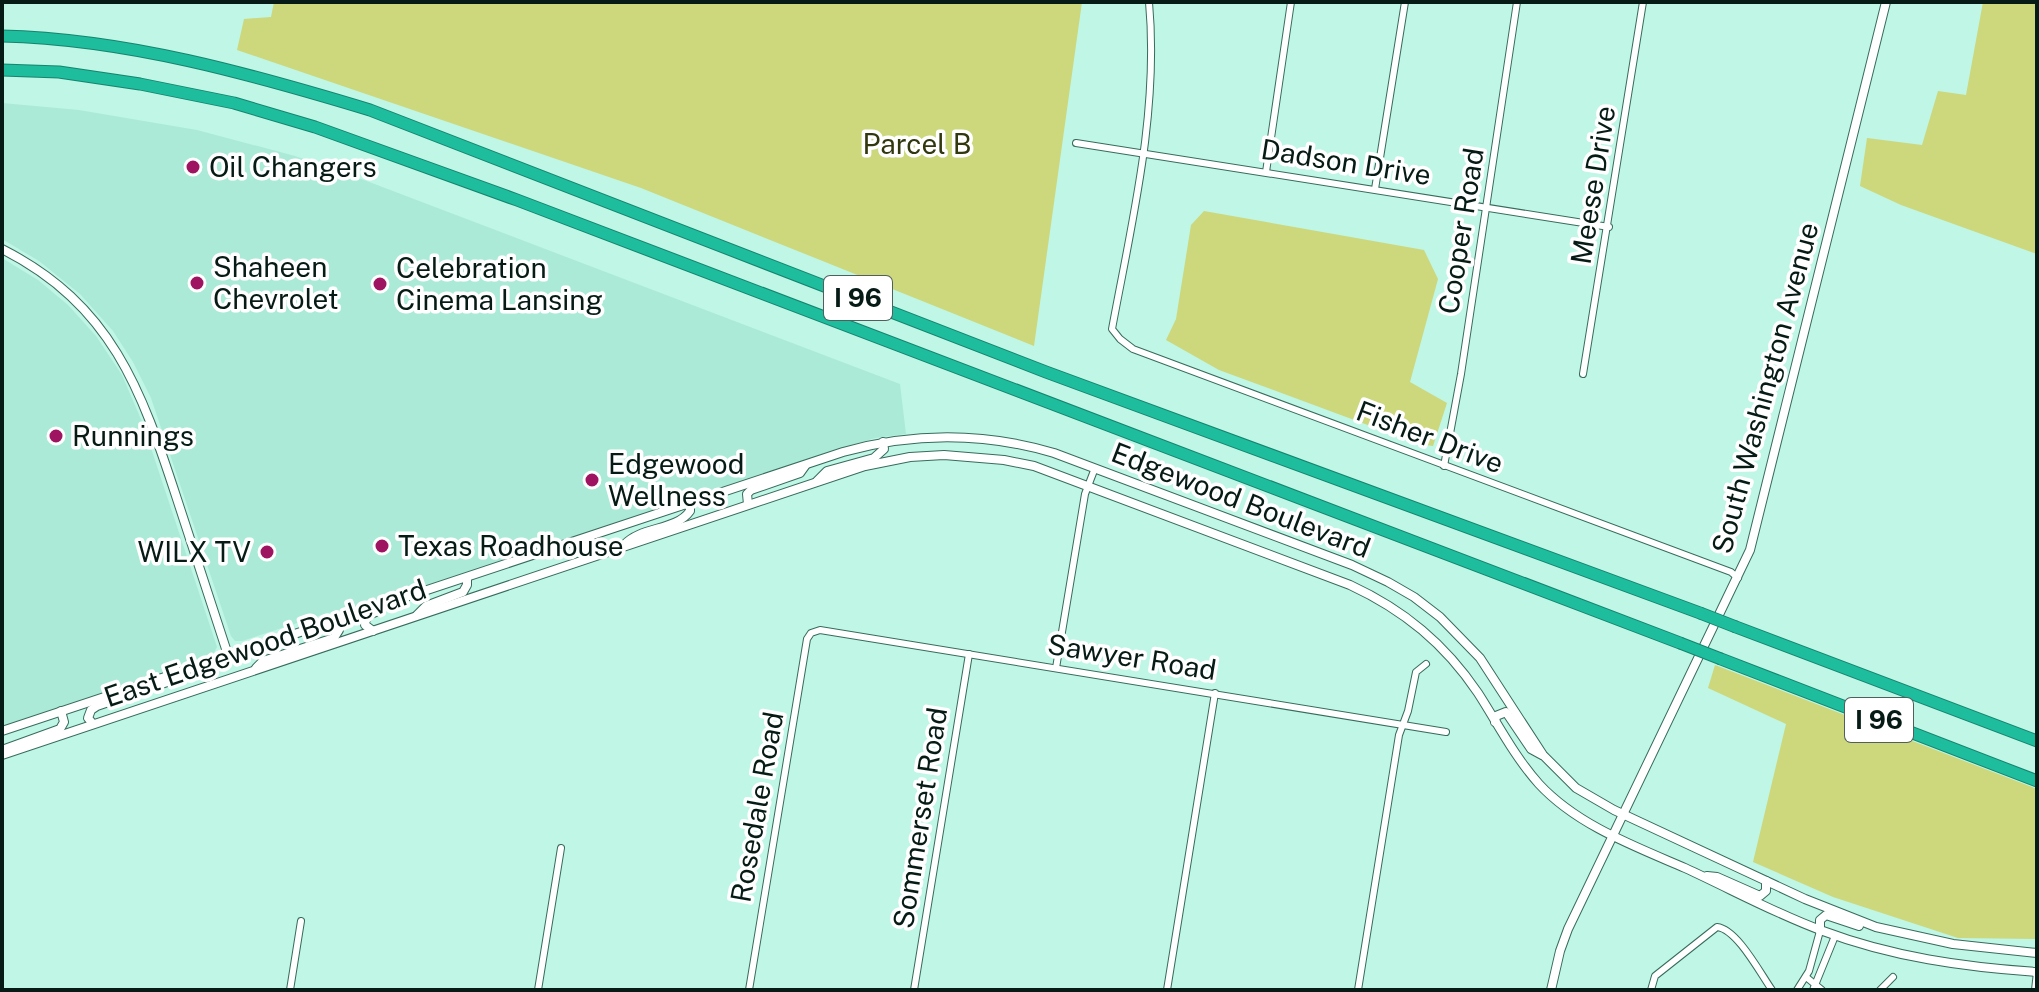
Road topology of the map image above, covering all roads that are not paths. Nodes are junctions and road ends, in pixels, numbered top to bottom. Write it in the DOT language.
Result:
graph roads {
  1 [pos="1149,2"];
  2 [pos="1291,2"];
  3 [pos="1405,2"];
  4 [pos="1517,2"];
  5 [pos="1643,2"];
  6 [pos="1886,2"];
  7 [pos="2,36"];
  8 [pos="2,70"];
  9 [pos="1076,143"];
  10 [pos="1144,153"];
  11 [pos="1266,172"];
  12 [pos="1375,189"];
  13 [pos="1487,207"];
  14 [pos="1609,227"];
  15 [pos="2,249"];
  16 [pos="1583,374"];
  17 [pos="883,442"];
  18 [pos="805,465"];
  19 [pos="1444,466"];
  20 [pos="1095,467"];
  21 [pos="817,481"];
  22 [pos="1089,485"];
  23 [pos="690,504"];
  24 [pos="748,504"];
  25 [pos="624,546"];
  26 [pos="467,578"];
  27 [pos="1738,578"];
  28 [pos="418,593"];
  29 [pos="416,616"];
  30 [pos="333,620"];
  31 [pos="373,631"];
  32 [pos="811,633"];
  33 [pos="969,654"];
  34 [pos="228,655"];
  35 [pos="1426,664"];
  36 [pos="189,668"];
  37 [pos="1056,668"];
  38 [pos="253,671"];
  39 [pos="1215,693"];
  40 [pos="61,711"];
  41 [pos="1495,722"];
  42 [pos="1403,723"];
  43 [pos="93,724"];
  44 [pos="2,731"];
  45 [pos="1446,732"];
  46 [pos="2037,741"];
  47 [pos="2,752"];
  48 [pos="1543,755"];
  49 [pos="2037,781"];
  50 [pos="1624,815"];
  51 [pos="1613,836"];
  52 [pos="561,848"];
  53 [pos="1702,876"];
  54 [pos="1766,881"];
  55 [pos="301,921"];
  56 [pos="1876,927"];
  57 [pos="1820,931"];
  58 [pos="1835,936"];
  59 [pos="1915,938"];
  60 [pos="2037,953"];
  61 [pos="1909,956"];
  62 [pos="2037,972"];
  63 [pos="1806,977"];
  64 [pos="1893,977"];
  65 [pos="1817,988"];
  66 [pos="290,990"];
  67 [pos="538,990"];
  68 [pos="749,990"];
  69 [pos="914,990"];
  70 [pos="1167,990"];
  71 [pos="1358,990"];
  72 [pos="1551,990"];
  73 [pos="1651,990"];
  74 [pos="1772,990"];
  75 [pos="1797,990"];
  76 [pos="1880,990"];
  77 [pos="2035,990"];
  1 -- 10 [label="street"];
  2 -- 11 [label="street"];
  3 -- 12 [label="street"];
  4 -- 13 [label="street, Cooper Road"];
  5 -- 14 [label="street, Meese Drive"];
  6 -- 27 [label="street, South Washington Avenue"];
  7 -- 46 [label="highway, I 96, bridge"];
  8 -- 49 [label="highway, I 96, bridge"];
  9 -- 10 [label="street, Dadson Drive"];
  10 -- 11 [label="street, Dadson Drive"];
  10 -- 19 [label="street, Fisher Drive"];
  11 -- 12 [label="street, Dadson Drive"];
  12 -- 13 [label="street, Dadson Drive"];
  13 -- 14 [label="street, Dadson Drive"];
  13 -- 19 [label="street, Cooper Road"];
  14 -- 16 [label="street, Meese Drive"];
  15 -- 34 [label="street"];
  17 -- 18 [label="street, Edgewood Boulevard"];
  17 -- 20 [label="street, Edgewood Boulevard"];
  17 -- 21 [label="street"];
  18 -- 23 [label="street, Edgewood Boulevard"];
  18 -- 24 [label="street"];
  19 -- 27 [label="street, Fisher Drive"];
  20 -- 22 [label="street"];
  20 -- 48 [label="street, Edgewood Boulevard"];
  21 -- 22 [label="street, East Edgewood Boulevard"];
  21 -- 24 [label="street, East Edgewood Boulevard"];
  22 -- 37 [label="street"];
  22 -- 41 [label="street, East Edgewood Boulevard"];
  23 -- 25 [label="street"];
  23 -- 26 [label="street, Edgewood Boulevard"];
  24 -- 25 [label="street, East Edgewood Boulevard"];
  25 -- 29 [label="street, East Edgewood Boulevard"];
  26 -- 28 [label="street, Edgewood Boulevard"];
  26 -- 29 [label="street"];
  27 -- 50 [label="street, South Washington Avenue"];
  28 -- 30 [label="street, Edgewood Boulevard"];
  28 -- 31 [label="street"];
  29 -- 31 [label="street, East Edgewood Boulevard"];
  30 -- 34 [label="street, East Edgewood Boulevard"];
  30 -- 38 [label="street"];
  31 -- 38 [label="street, East Edgewood Boulevard"];
  32 -- 33 [label="street, Sawyer Road"];
  32 -- 68 [label="street, Rosedale Road"];
  33 -- 37 [label="street, Sawyer Road"];
  33 -- 69 [label="street, Sommerset Road"];
  34 -- 36 [label="street, East Edgewood Boulevard"];
  35 -- 42 [label="street"];
  36 -- 40 [label="street, East Edgewood Boulevard"];
  36 -- 43 [label="street"];
  37 -- 39 [label="street, Sawyer Road"];
  38 -- 43 [label="street, East Edgewood Boulevard"];
  39 -- 42 [label="street, Sawyer Road"];
  39 -- 70 [label="street"];
  40 -- 44 [label="street, East Edgewood Boulevard"];
  40 -- 47 [label="street"];
  41 -- 48 [label="street"];
  41 -- 51 [label="street, East Edgewood Boulevard"];
  42 -- 45 [label="street, Sawyer Road"];
  42 -- 71 [label="street"];
  43 -- 47 [label="street, East Edgewood Boulevard"];
  48 -- 50 [label="street, Edgewood Boulevard"];
  50 -- 51 [label="street, South Washington Avenue"];
  50 -- 54 [label="street, Edgewood Boulevard"];
  51 -- 53 [label="street, East Edgewood Boulevard"];
  51 -- 72 [label="street, South Washington Avenue"];
  52 -- 67 [label="street"];
  53 -- 54 [label="street"];
  53 -- 57 [label="street"];
  54 -- 56 [label="street, Edgewood Boulevard"];
  55 -- 66 [label="street"];
  56 -- 57 [label="street"];
  56 -- 59 [label="street, Edgewood Boulevard"];
  57 -- 58 [label="street"];
  57 -- 63 [label="street"];
  58 -- 61 [label="street"];
  58 -- 65 [label="street"];
  59 -- 60 [label="street, Edgewood Boulevard"];
  59 -- 61 [label="street"];
  61 -- 62 [label="street"];
  62 -- 77 [label="street"];
  63 -- 65 [label="street"];
  63 -- 75 [label="street"];
  64 -- 76 [label="street"];
  73 -- 74 [label="street"];
}
